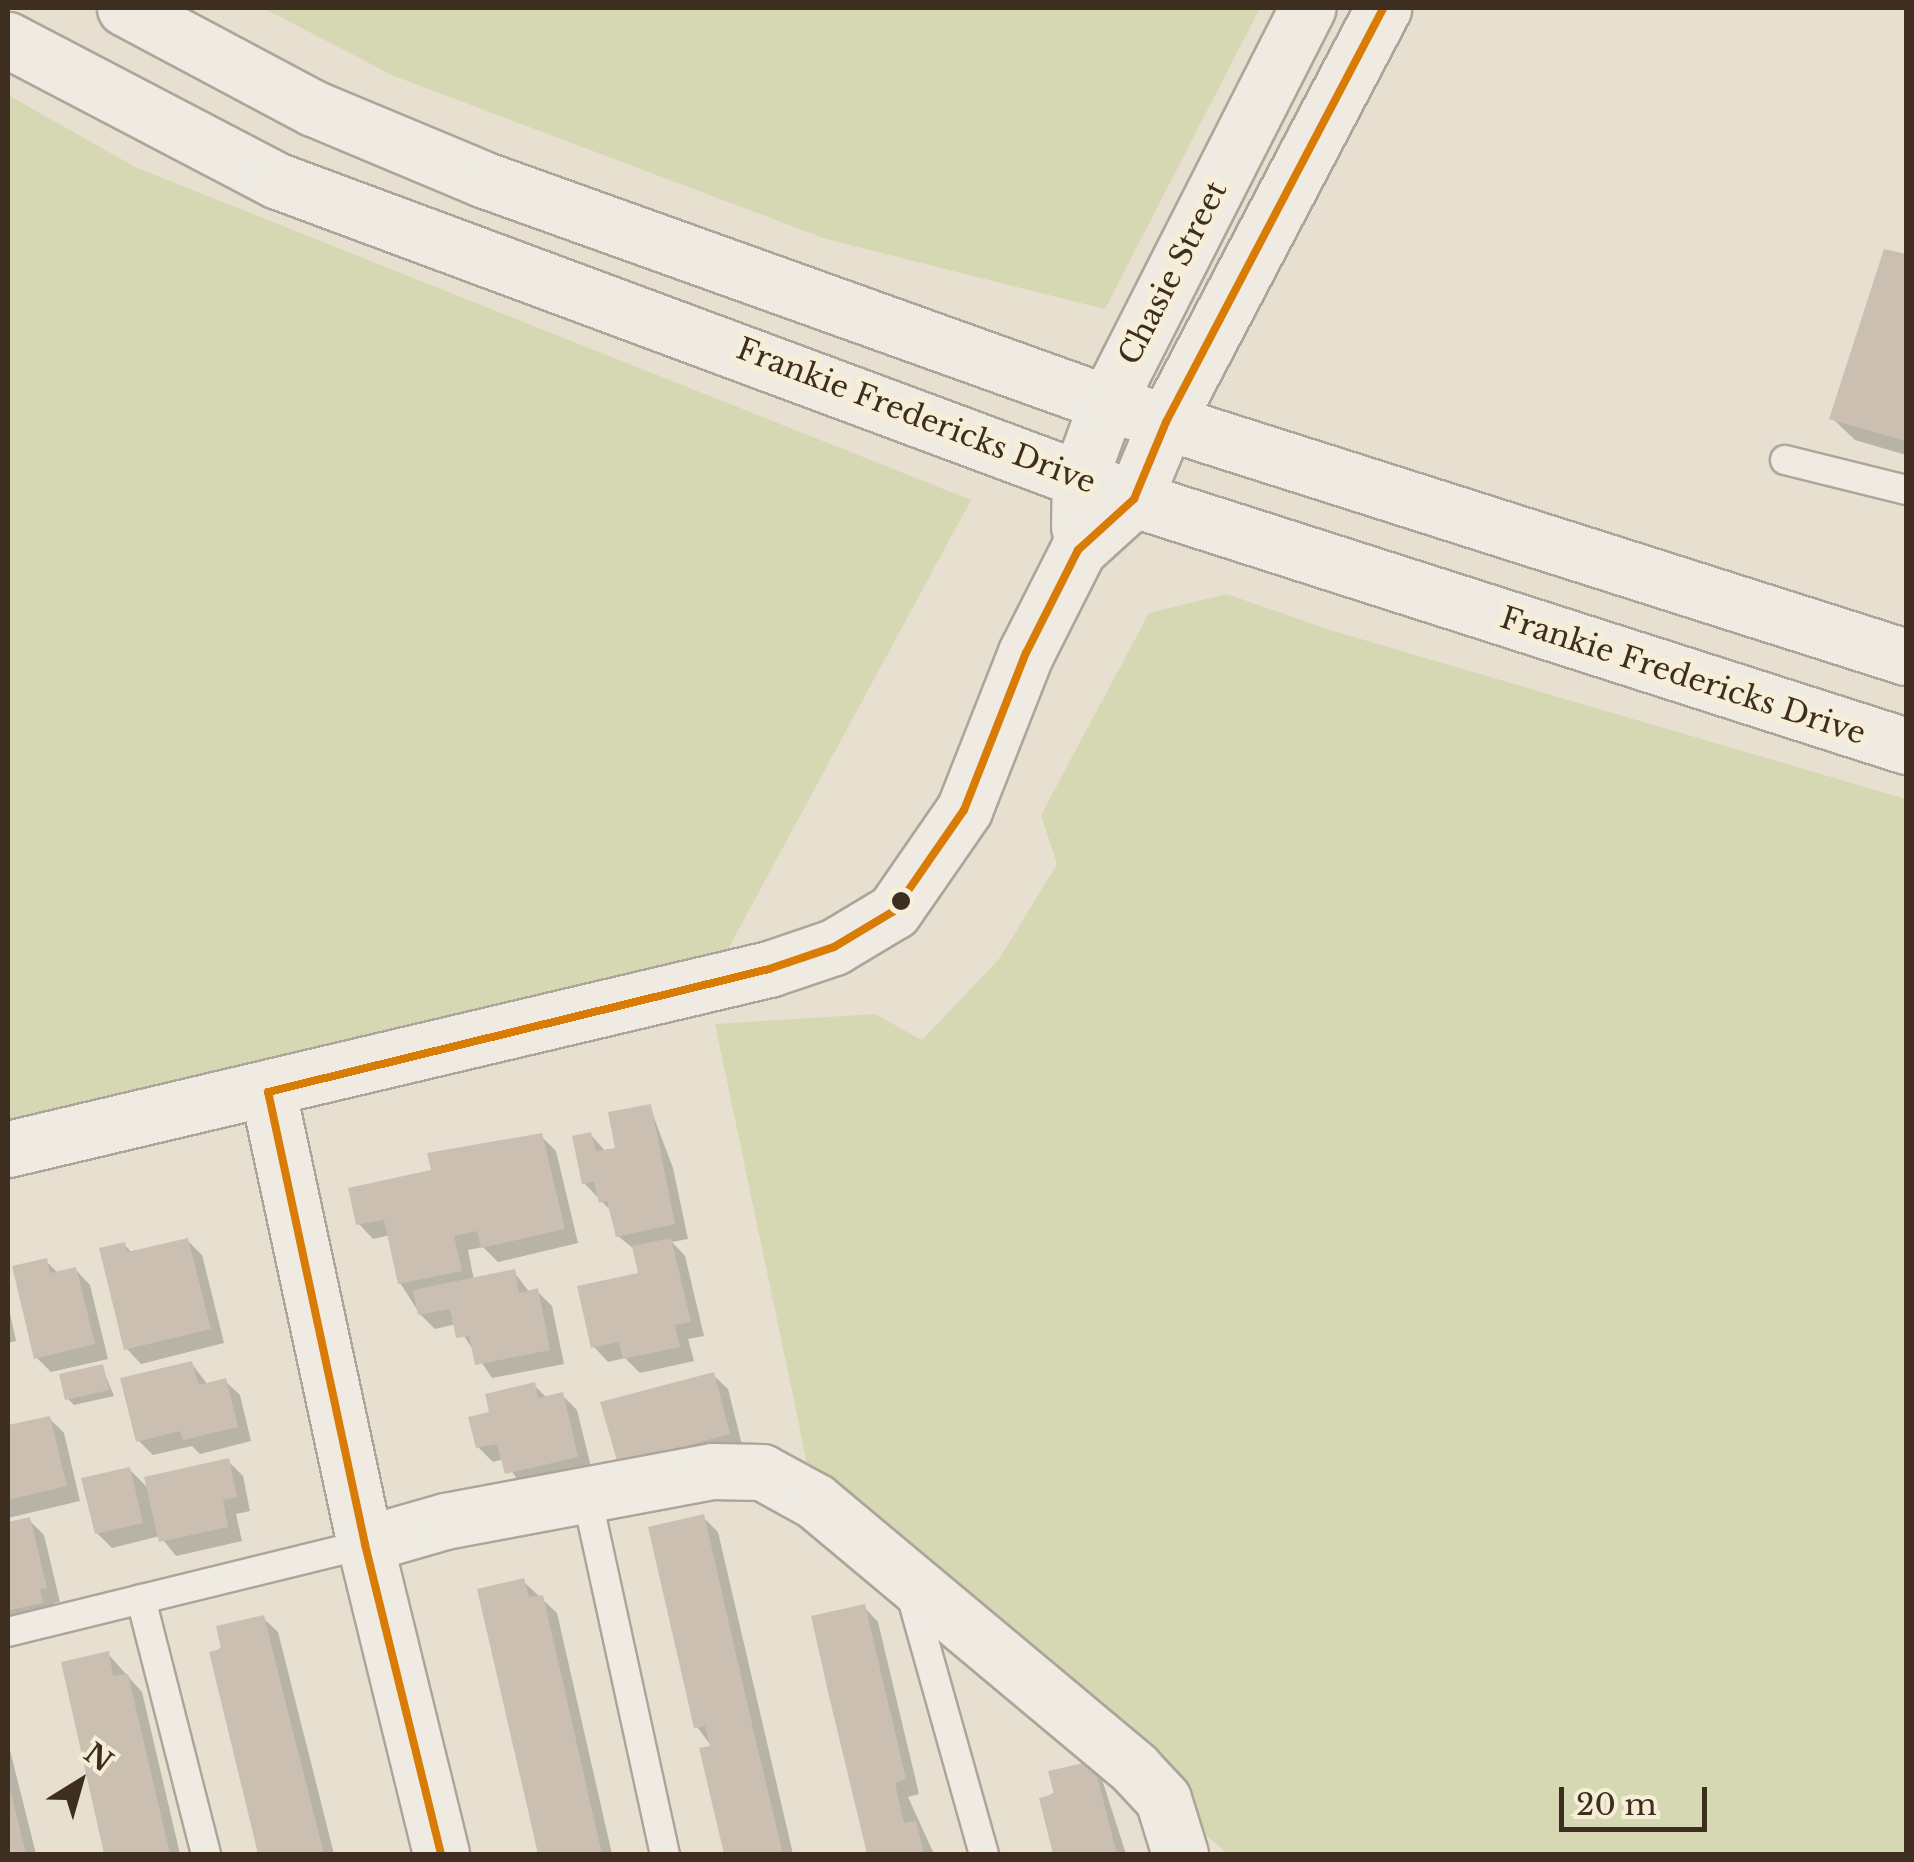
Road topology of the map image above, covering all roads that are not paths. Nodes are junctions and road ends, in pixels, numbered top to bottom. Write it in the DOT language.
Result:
graph roads {
  1 [pos="125,8"];
  2 [pos="1307,8"];
  3 [pos="1383,8"];
  4 [pos="8,40"];
  5 [pos="1107,403"];
  6 [pos="1166,422"];
  7 [pos="1784,460"];
  8 [pos="1080,478"];
  9 [pos="1906,490"];
  10 [pos="1134,499"];
  11 [pos="1078,550"];
  12 [pos="1906,657"];
  13 [pos="1906,746"];
  14 [pos="268,1092"];
  15 [pos="8,1149"];
  16 [pos="587,1497"];
  17 [pos="365,1544"];
  18 [pos="908,1582"];
  19 [pos="140,1599"];
  20 [pos="8,1632"];
  21 [pos="206,1854"];
  22 [pos="441,1854"];
  23 [pos="665,1854"];
  24 [pos="984,1854"];
  25 [pos="1180,1854"];
  1 -- 5 [label="street"];
  2 -- 5 [label="street, Chasie Street"];
  3 -- 6 [label="street, Chasie Street"];
  4 -- 8 [label="street, Frankie Fredericks Drive"];
  5 -- 6 [label="street"];
  5 -- 8 [label="street, Chasie Street"];
  6 -- 10 [label="street, Chasie Street"];
  6 -- 12 [label="street"];
  7 -- 9 [label="lane"];
  8 -- 10 [label="street, Frankie Fredericks Drive"];
  8 -- 11 [label="street, Chasie Street"];
  10 -- 11 [label="street, Chasie Street"];
  10 -- 13 [label="street, Frankie Fredericks Drive"];
  11 -- 14 [label="street, Chasie Street"];
  14 -- 15 [label="street, Chasie Street"];
  14 -- 17 [label="street"];
  16 -- 17 [label="street"];
  16 -- 18 [label="street"];
  16 -- 23 [label="lane"];
  17 -- 19 [label="lane"];
  17 -- 22 [label="street"];
  18 -- 24 [label="lane"];
  18 -- 25 [label="street"];
  19 -- 20 [label="lane"];
  19 -- 21 [label="lane"];
}
